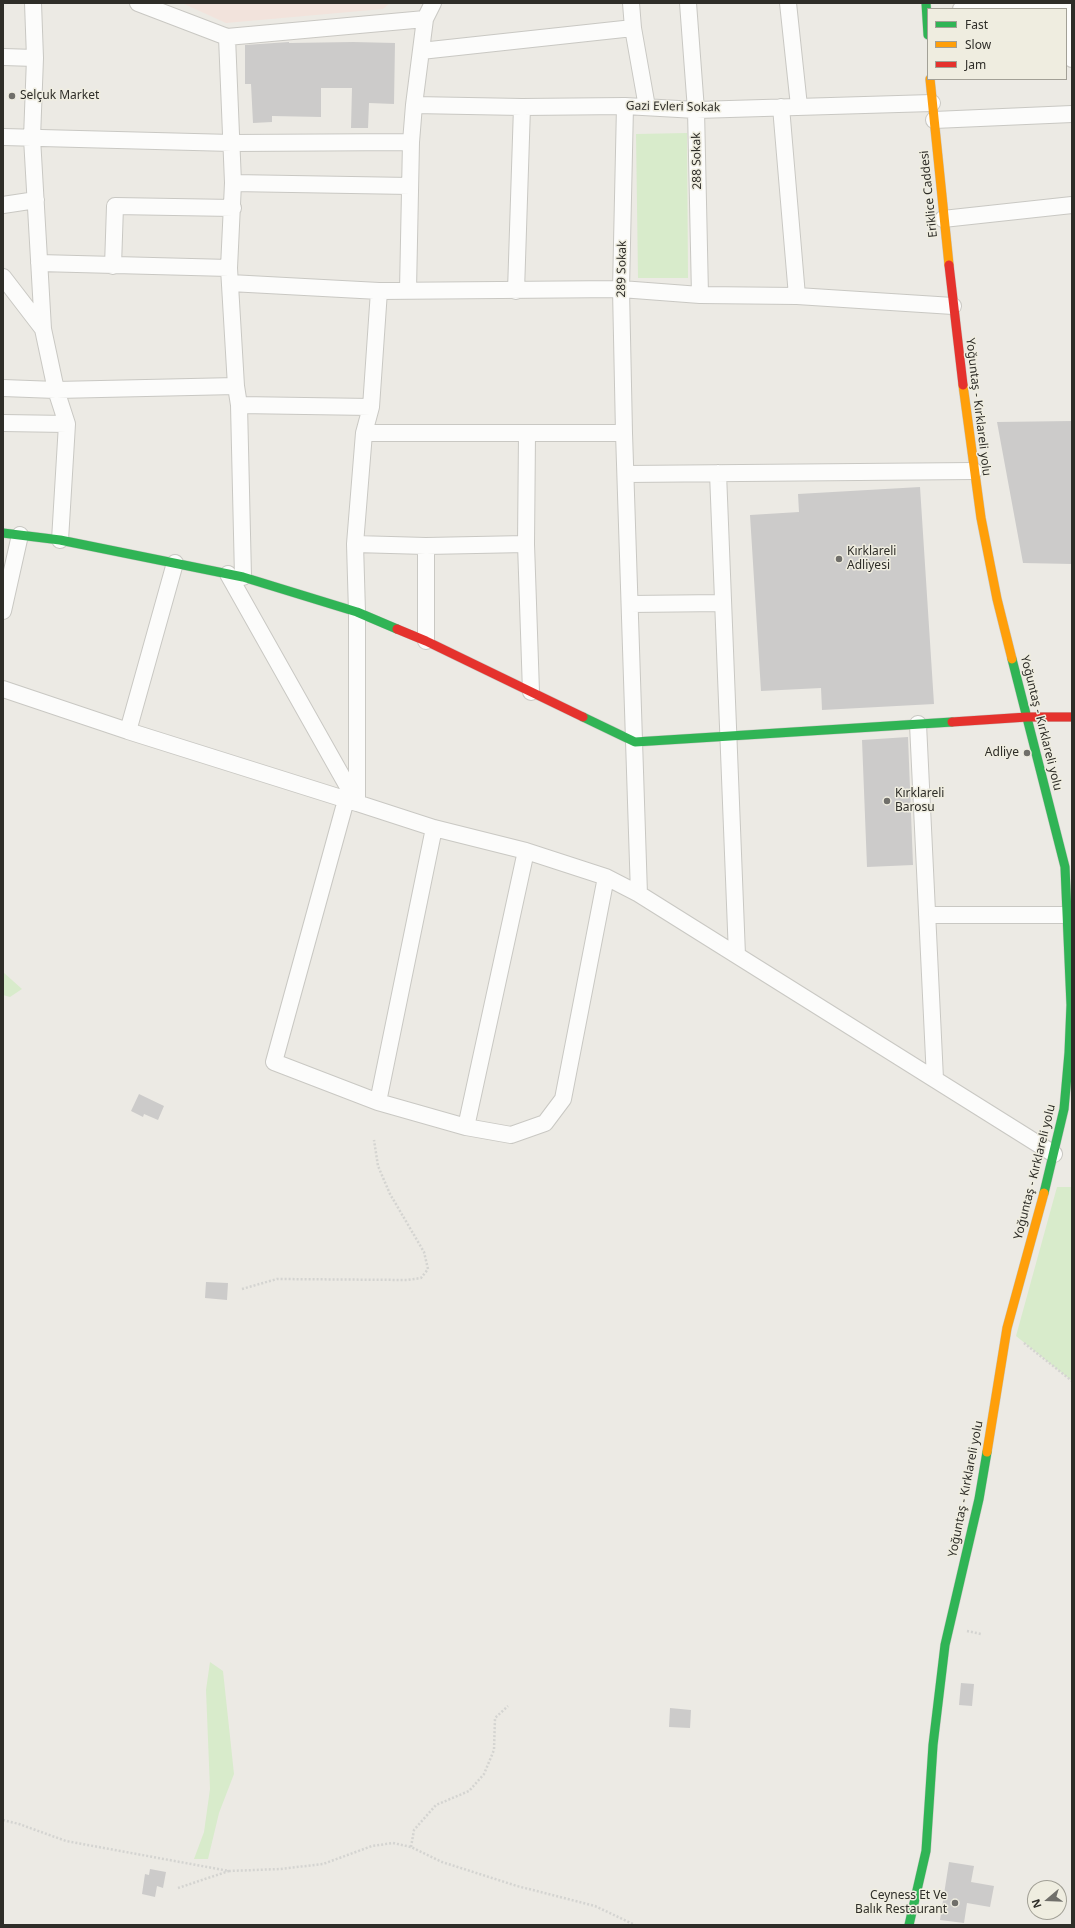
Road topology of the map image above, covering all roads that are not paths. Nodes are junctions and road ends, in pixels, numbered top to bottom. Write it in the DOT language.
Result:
graph roads {
  1 [pos="33,3"];
  2 [pos="433,3"];
  3 [pos="631,3"];
  4 [pos="688,3"];
  5 [pos="788,3"];
  6 [pos="142,4"];
  7 [pos="1067,8"];
  8 [pos="425,19"];
  9 [pos="633,28"];
  10 [pos="227,37"];
  11 [pos="421,51"];
  12 [pos="3,57"];
  13 [pos="35,58"];
  14 [pos="1072,59"];
  15 [pos="930,80"];
  16 [pos="932,102"];
  17 [pos="414,105"];
  18 [pos="625,106"];
  19 [pos="781,106"];
  20 [pos="799,106"];
  21 [pos="522,107"];
  22 [pos="647,107"];
  23 [pos="696,110"];
  24 [pos="1072,114"];
  25 [pos="934,120"];
  26 [pos="3,137"];
  27 [pos="32,138"];
  28 [pos="411,142"];
  29 [pos="232,143"];
  30 [pos="233,183"];
  31 [pos="410,186"];
  32 [pos="36,200"];
  33 [pos="3,205"];
  34 [pos="1072,205"];
  35 [pos="233,208"];
  36 [pos="944,219"];
  37 [pos="39,263"];
  38 [pos="113,266"];
  39 [pos="230,276"];
  40 [pos="3,277"];
  41 [pos="621,289"];
  42 [pos="408,290"];
  43 [pos="379,291"];
  44 [pos="516,291"];
  45 [pos="700,295"];
  46 [pos="797,296"];
  47 [pos="953,306"];
  48 [pos="43,329"];
  49 [pos="236,386"];
  50 [pos="3,388"];
  51 [pos="56,390"];
  52 [pos="239,405"];
  53 [pos="371,407"];
  54 [pos="3,423"];
  55 [pos="67,424"];
  56 [pos="364,433"];
  57 [pos="624,433"];
  58 [pos="527,434"];
  59 [pos="974,471"];
  60 [pos="626,474"];
  61 [pos="718,474"];
  62 [pos="3,533"];
  63 [pos="20,535"];
  64 [pos="60,540"];
  65 [pos="355,544"];
  66 [pos="526,544"];
  67 [pos="426,546"];
  68 [pos="175,563"];
  69 [pos="236,576"];
  70 [pos="723,603"];
  71 [pos="630,604"];
  72 [pos="3,610"];
  73 [pos="357,612"];
  74 [pos="426,641"];
  75 [pos="3,689"];
  76 [pos="531,692"];
  77 [pos="1027,717"];
  78 [pos="1072,718"];
  79 [pos="918,724"];
  80 [pos="128,731"];
  81 [pos="728,736"];
  82 [pos="635,742"];
  83 [pos="351,801"];
  84 [pos="434,828"];
  85 [pos="526,851"];
  86 [pos="1069,867"];
  87 [pos="606,878"];
  88 [pos="640,894"];
  89 [pos="1068,914"];
  90 [pos="927,915"];
  91 [pos="737,955"];
  92 [pos="1071,978"];
  93 [pos="935,1079"];
  94 [pos="378,1102"];
  95 [pos="466,1127"];
  96 [pos="1060,1153"];
  97 [pos="909,1925"];
  1 -- 13 [label="street"];
  2 -- 8 [label="street"];
  3 -- 9 [label="street"];
  4 -- 23 [label="street, 288 Sokak"];
  5 -- 20 [label="street"];
  6 -- 10 [label="street"];
  7 -- 14 [label="street"];
  8 -- 10 [label="street"];
  8 -- 11 [label="street"];
  9 -- 11 [label="street"];
  9 -- 22 [label="street"];
  10 -- 29 [label="street"];
  11 -- 17 [label="street"];
  12 -- 13 [label="street"];
  13 -- 27 [label="street"];
  15 -- 16 [label="street, Eriklice Caddesi"];
  16 -- 20 [label="street, Gazi Evleri Sokak"];
  16 -- 25 [label="street, Eriklice Caddesi"];
  17 -- 21 [label="street, Gazi Evleri Sokak"];
  17 -- 28 [label="street"];
  18 -- 21 [label="street, Gazi Evleri Sokak"];
  18 -- 22 [label="street, Gazi Evleri Sokak"];
  18 -- 41 [label="street, 289 Sokak"];
  19 -- 20 [label="street, Gazi Evleri Sokak"];
  19 -- 23 [label="street, Gazi Evleri Sokak"];
  19 -- 46 [label="street"];
  21 -- 44 [label="street"];
  22 -- 23 [label="street, Gazi Evleri Sokak"];
  23 -- 45 [label="street, 288 Sokak"];
  24 -- 25 [label="street"];
  25 -- 36 [label="street, Eriklice Caddesi"];
  26 -- 27 [label="street"];
  27 -- 29 [label="street"];
  27 -- 32 [label="street"];
  28 -- 29 [label="street"];
  28 -- 31 [label="street"];
  29 -- 30 [label="street"];
  30 -- 31 [label="street"];
  30 -- 35 [label="street"];
  31 -- 42 [label="street"];
  32 -- 33 [label="street"];
  32 -- 37 [label="street"];
  34 -- 36 [label="street"];
  35 -- 38 [label="street"];
  35 -- 39 [label="street"];
  36 -- 47 [label="street, Eriklice Caddesi"];
  37 -- 38 [label="street"];
  37 -- 48 [label="street"];
  38 -- 39 [label="street"];
  39 -- 43 [label="street"];
  39 -- 49 [label="street"];
  40 -- 48 [label="street"];
  41 -- 44 [label="street"];
  41 -- 45 [label="street"];
  41 -- 57 [label="street, 289 Sokak"];
  42 -- 43 [label="street"];
  42 -- 44 [label="street"];
  43 -- 53 [label="street"];
  45 -- 46 [label="street"];
  46 -- 47 [label="street"];
  47 -- 59 [label="street, Yoğuntaş - Kırklareli yolu"];
  48 -- 51 [label="street"];
  49 -- 51 [label="street"];
  49 -- 52 [label="street"];
  50 -- 51 [label="street"];
  51 -- 55 [label="street"];
  52 -- 53 [label="street"];
  52 -- 69 [label="street"];
  53 -- 56 [label="street"];
  54 -- 55 [label="street"];
  55 -- 64 [label="street"];
  56 -- 58 [label="street"];
  56 -- 65 [label="street"];
  57 -- 58 [label="street"];
  57 -- 60 [label="street, 289 Sokak"];
  58 -- 66 [label="street"];
  59 -- 61 [label="street"];
  59 -- 77 [label="street, Yoğuntaş - Kırklareli yolu"];
  60 -- 61 [label="street"];
  60 -- 71 [label="street, 289 Sokak"];
  61 -- 70 [label="street"];
  62 -- 63 [label="street"];
  63 -- 64 [label="street"];
  63 -- 72 [label="street"];
  64 -- 68 [label="street"];
  65 -- 67 [label="street"];
  65 -- 73 [label="street"];
  66 -- 67 [label="street"];
  66 -- 76 [label="street"];
  67 -- 74 [label="street"];
  68 -- 69 [label="street"];
  68 -- 80 [label="street"];
  69 -- 73 [label="street"];
  69 -- 83 [label="street"];
  70 -- 71 [label="street"];
  70 -- 81 [label="street"];
  71 -- 82 [label="street, 289 Sokak"];
  73 -- 74 [label="street"];
  73 -- 83 [label="street"];
  74 -- 76 [label="street"];
  75 -- 80 [label="street"];
  76 -- 82 [label="street"];
  77 -- 78 [label="street"];
  77 -- 79 [label="street"];
  77 -- 86 [label="street, Yoğuntaş - Kırklareli yolu"];
  79 -- 81 [label="street"];
  79 -- 90 [label="street"];
  80 -- 83 [label="street"];
  81 -- 82 [label="street"];
  81 -- 91 [label="street"];
  82 -- 88 [label="street, 289 Sokak"];
  83 -- 84 [label="street"];
  83 -- 94 [label="street"];
  84 -- 85 [label="street"];
  84 -- 94 [label="street"];
  85 -- 87 [label="street"];
  85 -- 95 [label="street"];
  86 -- 89 [label="street, Yoğuntaş - Kırklareli yolu"];
  87 -- 88 [label="street"];
  87 -- 95 [label="street"];
  88 -- 91 [label="street"];
  89 -- 90 [label="street"];
  89 -- 92 [label="street, Yoğuntaş - Kırklareli yolu"];
  90 -- 93 [label="street"];
  91 -- 93 [label="street"];
  92 -- 96 [label="street, Yoğuntaş - Kırklareli yolu"];
  93 -- 96 [label="street"];
  94 -- 95 [label="street"];
  96 -- 97 [label="street, Yoğuntaş - Kırklareli yolu"];
}
